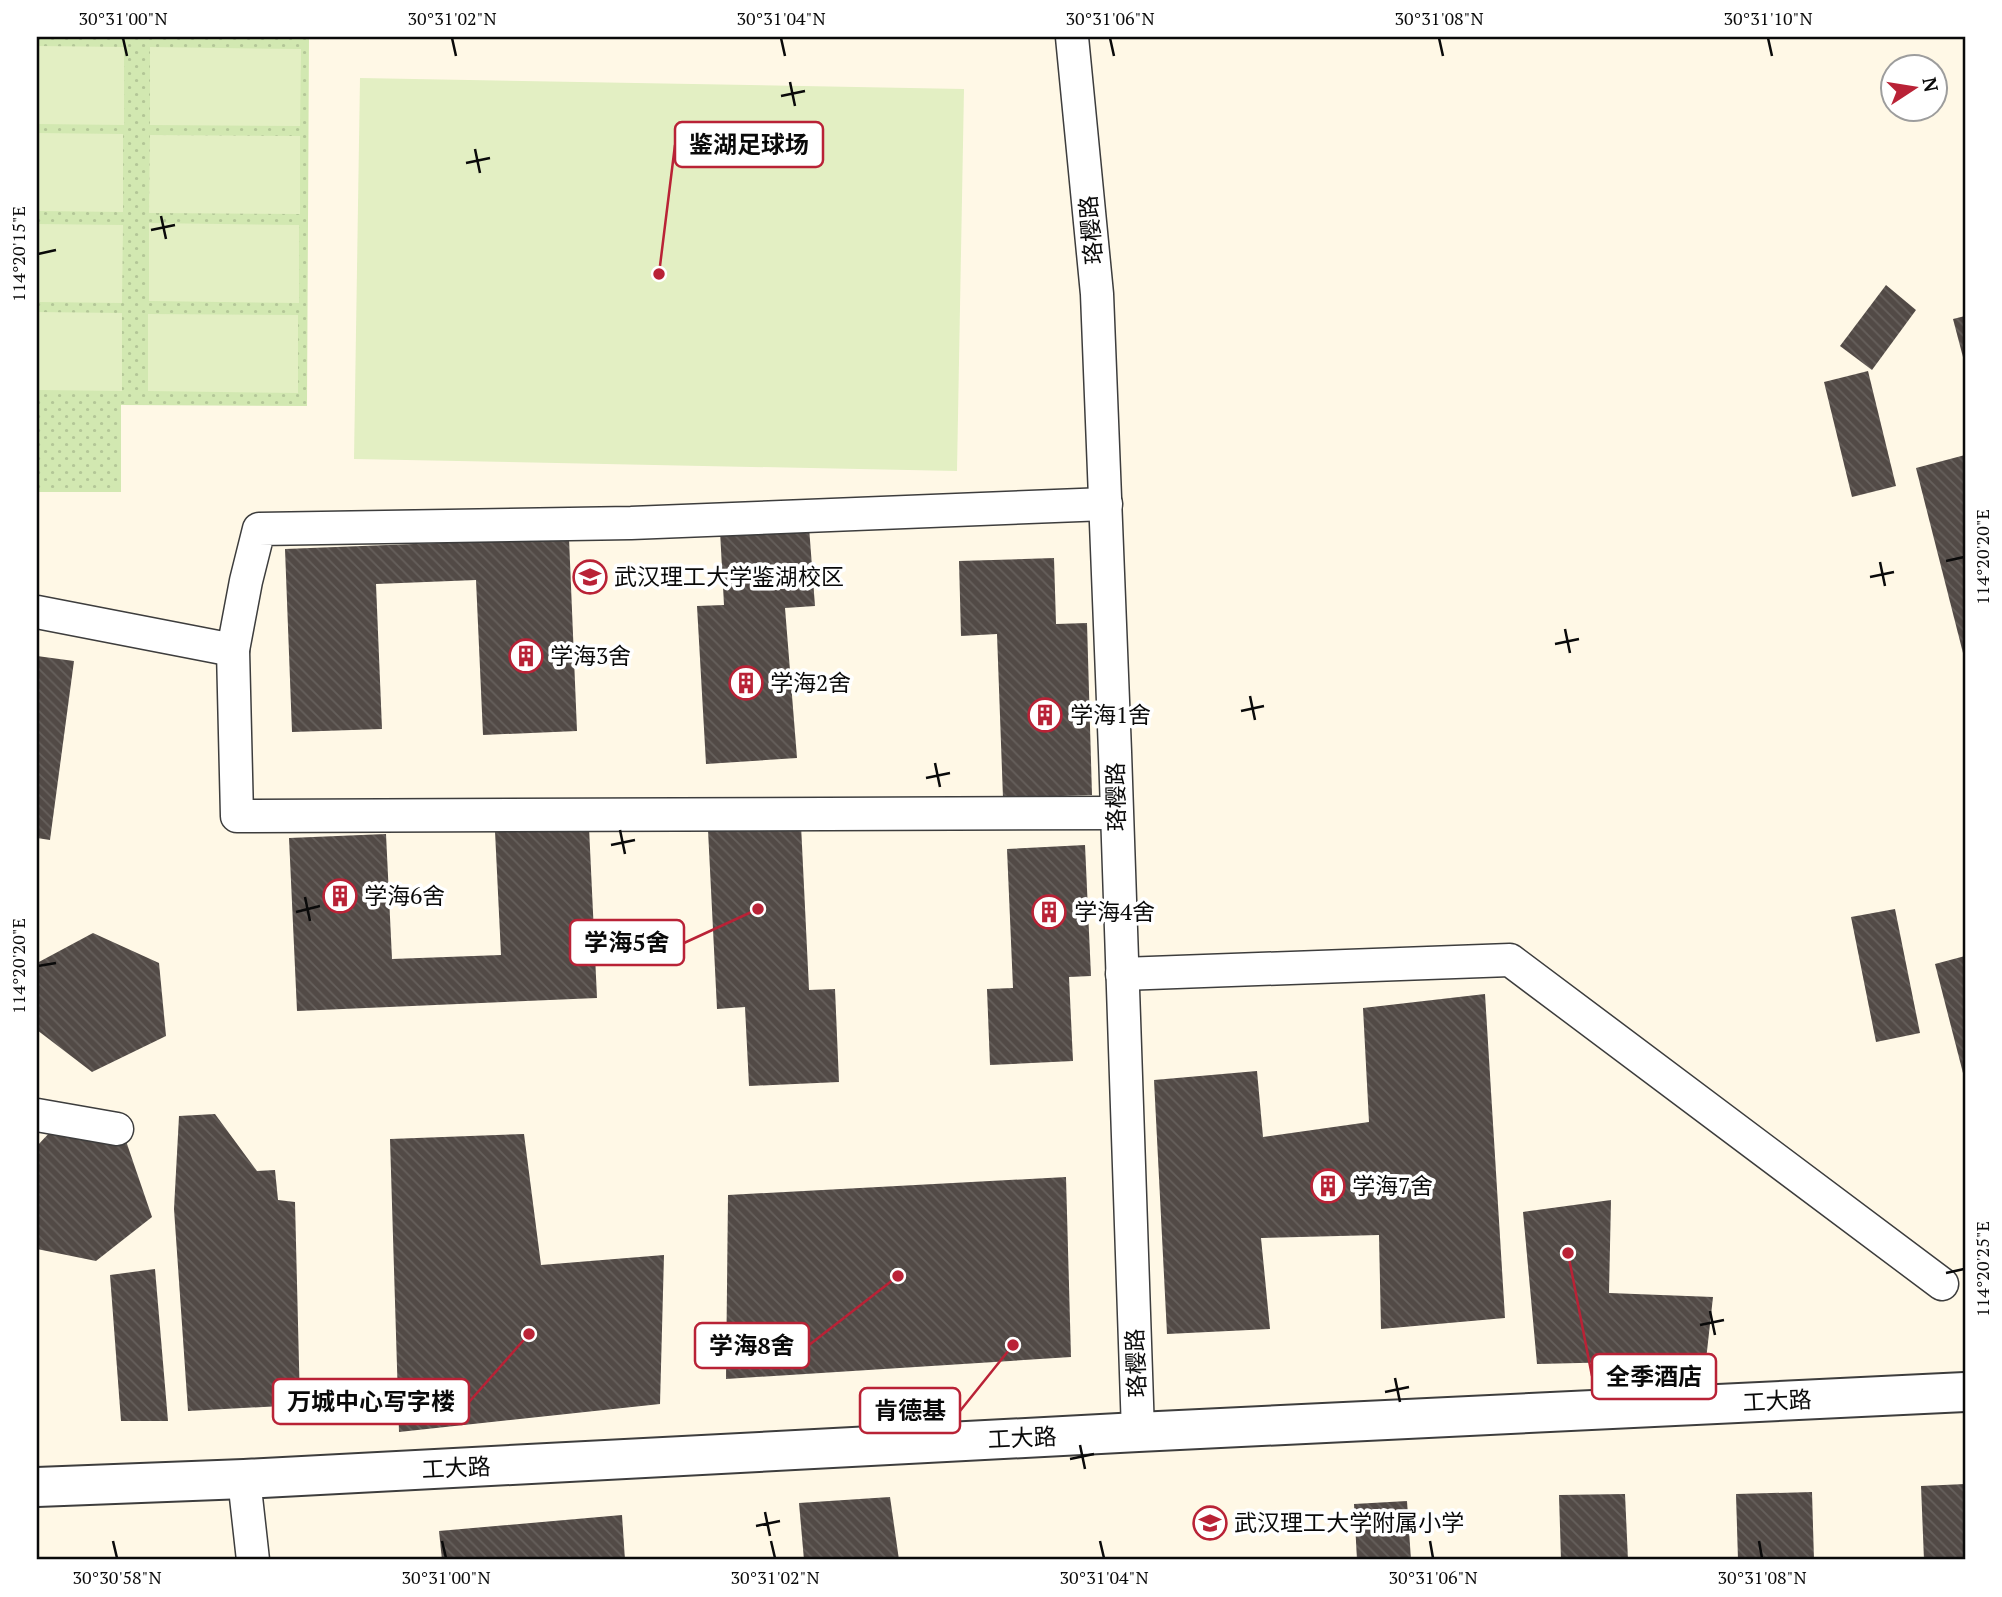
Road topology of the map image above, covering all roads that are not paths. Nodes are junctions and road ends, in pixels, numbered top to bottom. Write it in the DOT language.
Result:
graph roads {
  1 [pos="1072,37"];
  2 [pos="1106,504"];
  3 [pos="37,612"];
  4 [pos="233,650"];
  5 [pos="1116,813"];
  6 [pos="1122,974"];
  7 [pos="37,1115"];
  8 [pos="117,1129"];
  9 [pos="1941,1284"];
  10 [pos="1965,1392"];
  11 [pos="1138,1432"];
  12 [pos="244,1479"];
  13 [pos="37,1487"];
  14 [pos="253,1560"];
  1 -- 2 [label="street, 珞樱路"];
  2 -- 4 [label="street"];
  2 -- 5 [label="street, 珞樱路"];
  3 -- 4 [label="street"];
  4 -- 5 [label="street"];
  5 -- 6 [label="street, 珞樱路"];
  6 -- 9 [label="street"];
  6 -- 11 [label="street, 珞樱路"];
  7 -- 8 [label="street"];
  10 -- 11 [label="street, 工大路"];
  11 -- 12 [label="street, 工大路"];
  12 -- 13 [label="street, 工大路"];
  12 -- 14 [label="street"];
}
